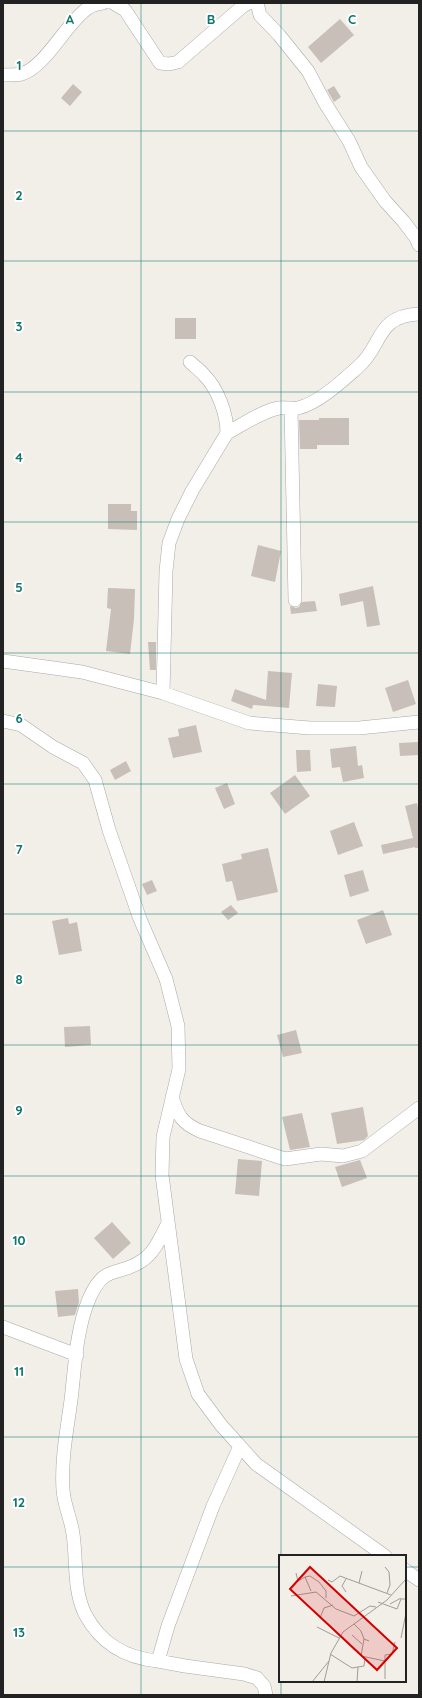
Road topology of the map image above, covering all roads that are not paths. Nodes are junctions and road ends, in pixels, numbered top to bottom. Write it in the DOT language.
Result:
graph roads {
  1 [pos="103,3"];
  2 [pos="113,3"];
  3 [pos="249,3"];
  4 [pos="257,3"];
  5 [pos="3,75"];
  6 [pos="418,239"];
  7 [pos="419,314"];
  8 [pos="190,362"];
  9 [pos="291,408"];
  10 [pos="227,433"];
  11 [pos="295,600"];
  12 [pos="3,661"];
  13 [pos="163,693"];
  14 [pos="3,721"];
  15 [pos="419,722"];
  16 [pos="172,1097"];
  17 [pos="419,1108"];
  18 [pos="168,1223"];
  19 [pos="3,1327"];
  20 [pos="77,1355"];
  21 [pos="240,1446"];
  22 [pos="384,1555"];
  23 [pos="406,1571"];
  24 [pos="419,1580"];
  25 [pos="158,1660"];
  26 [pos="266,1695"];
  1 -- 5 [label="street"];
  2 -- 3 [label="street"];
  4 -- 6 [label="street"];
  7 -- 9 [label="street"];
  8 -- 10 [label="street"];
  9 -- 10 [label="street"];
  9 -- 11 [label="street"];
  10 -- 13 [label="street"];
  12 -- 13 [label="street"];
  13 -- 15 [label="street"];
  14 -- 16 [label="street"];
  16 -- 17 [label="street"];
  16 -- 18 [label="street"];
  18 -- 20 [label="street"];
  18 -- 21 [label="street"];
  19 -- 20 [label="street"];
  20 -- 25 [label="street"];
  21 -- 22 [label="street"];
  21 -- 25 [label="street"];
  23 -- 24 [label="street"];
  25 -- 26 [label="street"];
}
